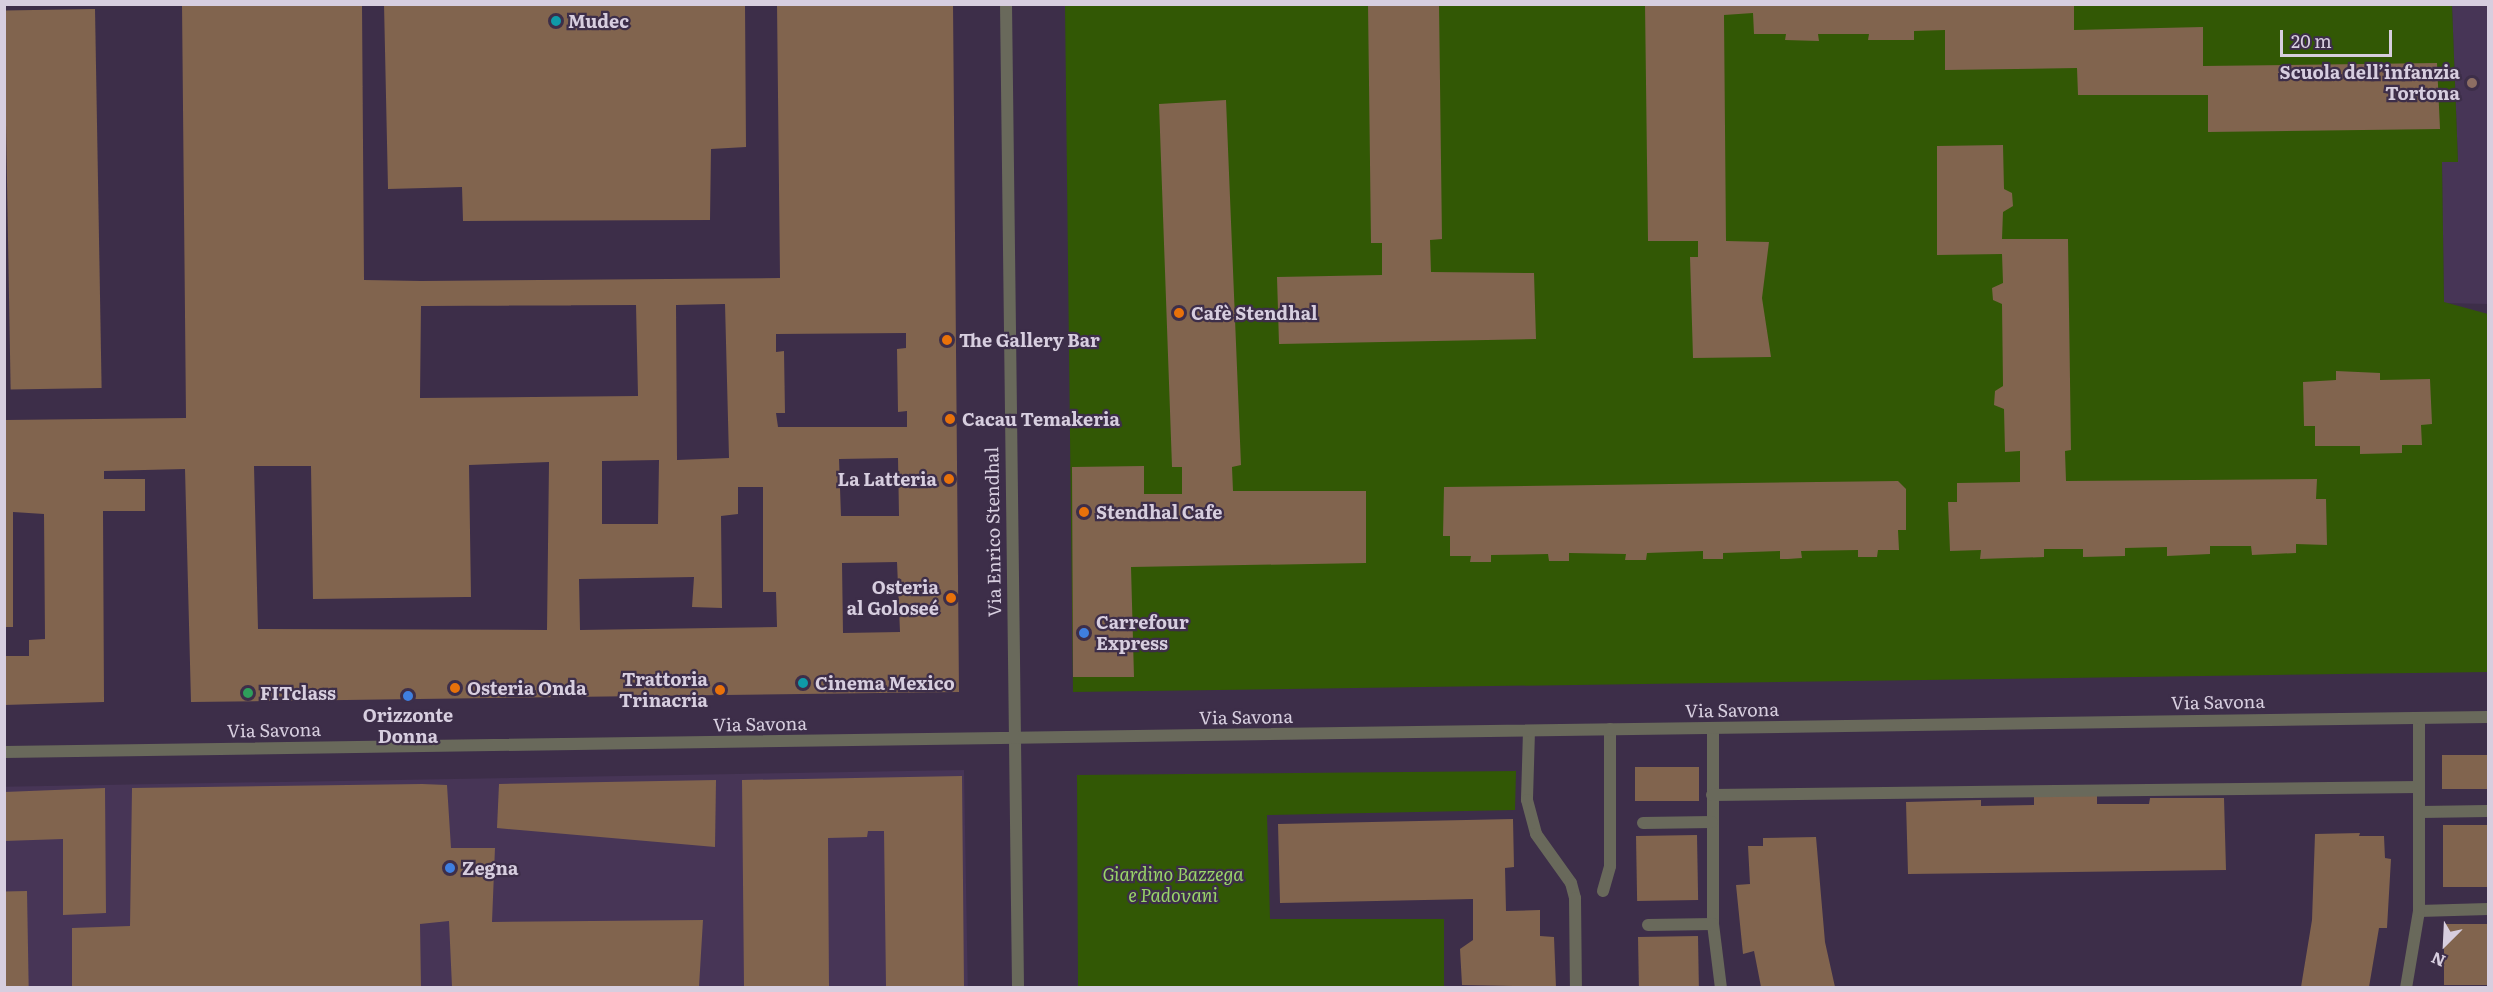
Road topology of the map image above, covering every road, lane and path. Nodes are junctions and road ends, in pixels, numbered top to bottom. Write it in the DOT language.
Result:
graph roads {
  1 [pos="1006,4"];
  2 [pos="2488,717"];
  3 [pos="2419,718"];
  4 [pos="1713,728"];
  5 [pos="1610,729"];
  6 [pos="1529,731"];
  7 [pos="1013,737"];
  8 [pos="4,752"];
  9 [pos="2419,787"];
  10 [pos="1712,795"];
  11 [pos="2488,811"];
  12 [pos="2421,812"];
  13 [pos="1712,822"];
  14 [pos="1643,823"];
  15 [pos="1602,891"];
  16 [pos="2488,909"];
  17 [pos="2419,911"];
  18 [pos="1713,924"];
  19 [pos="1648,925"];
  20 [pos="1018,987"];
  21 [pos="1576,987"];
  22 [pos="1721,987"];
  23 [pos="2406,987"];
  1 -- 7 [label="street, Via Enrico Stendhal"];
  2 -- 3 [label="street, Via Savona"];
  3 -- 4 [label="street, Via Savona"];
  3 -- 9 [label="street"];
  4 -- 5 [label="street, Via Savona"];
  4 -- 10 [label="street"];
  5 -- 6 [label="street, Via Savona"];
  5 -- 15 [label="street"];
  6 -- 7 [label="street, Via Savona"];
  6 -- 21 [label="street"];
  7 -- 8 [label="street, Via Savona"];
  7 -- 20 [label="street, Via Enrico Stendhal"];
  9 -- 10 [label="street"];
  9 -- 12 [label="street"];
  10 -- 13 [label="street"];
  11 -- 12 [label="street"];
  12 -- 17 [label="street"];
  13 -- 14 [label="street"];
  13 -- 18 [label="street"];
  16 -- 17 [label="street"];
  17 -- 23 [label="street"];
  18 -- 19 [label="street"];
  18 -- 22 [label="street"];
}
